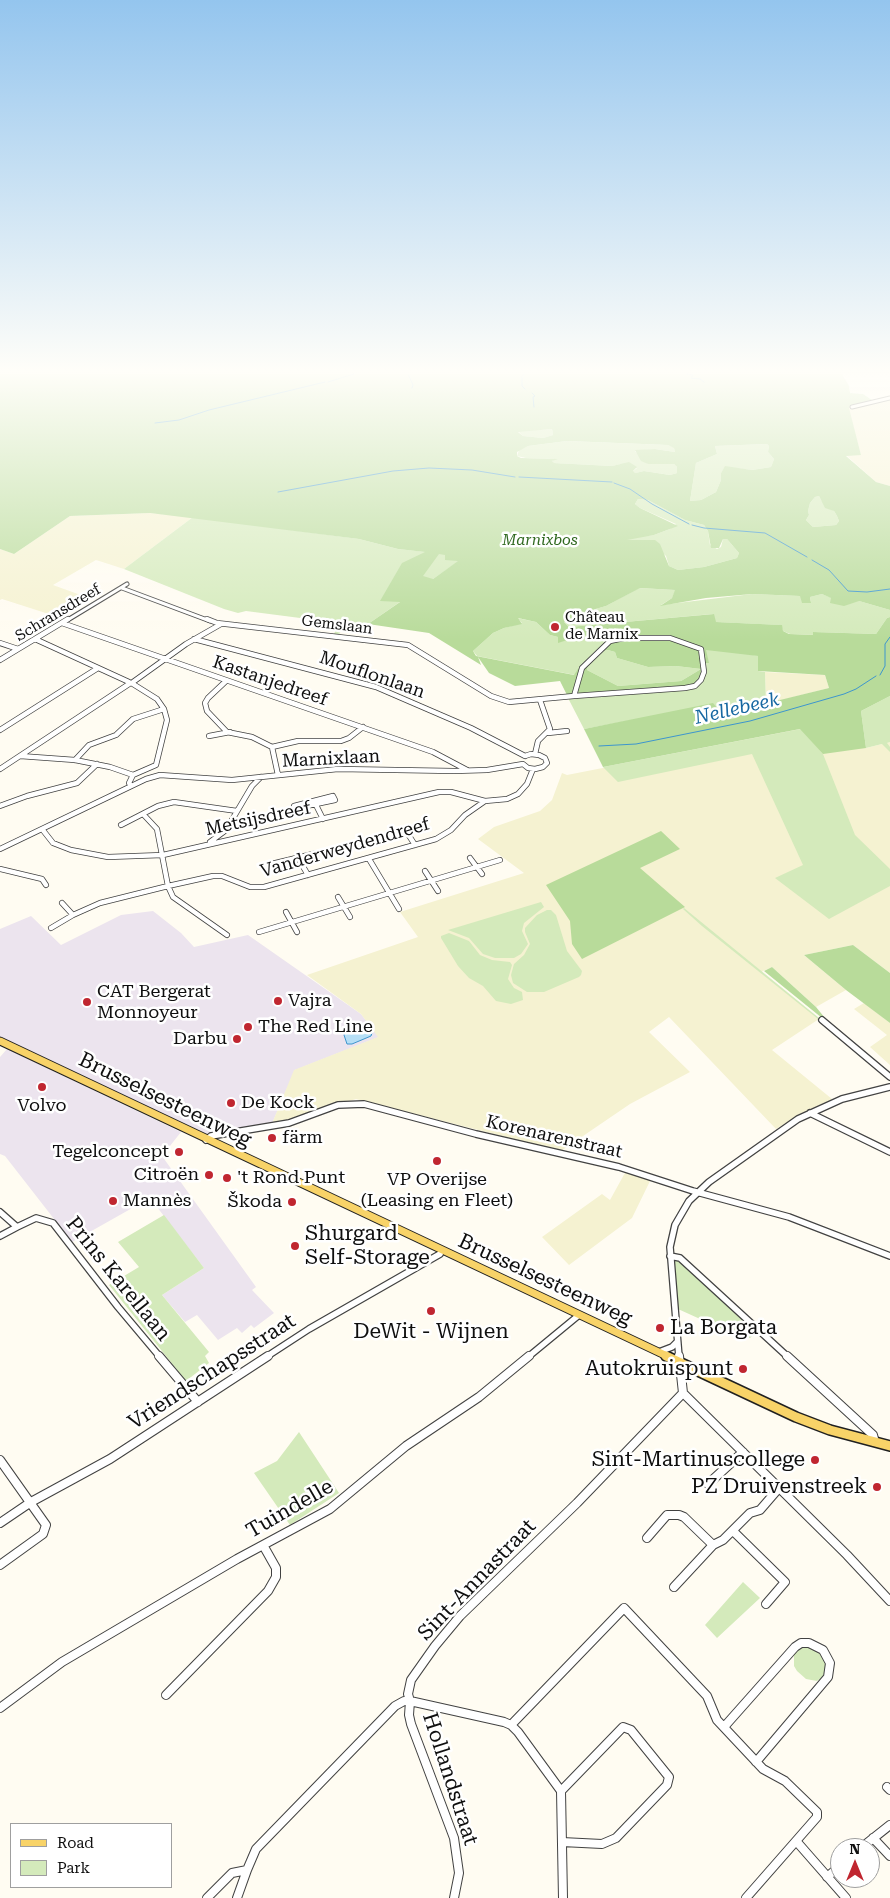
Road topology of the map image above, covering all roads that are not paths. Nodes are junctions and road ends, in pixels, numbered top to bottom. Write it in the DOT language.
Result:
graph roads {
  1 [pos="127,584"];
  2 [pos="122,588"];
  3 [pos="224,623"];
  4 [pos="62,624"];
  5 [pos="35,639"];
  6 [pos="194,639"];
  7 [pos="0,643"];
  8 [pos="18,649"];
  9 [pos="0,660"];
  10 [pos="166,660"];
  11 [pos="98,668"];
  12 [pos="226,681"];
  13 [pos="131,683"];
  14 [pos="574,696"];
  15 [pos="540,700"];
  16 [pos="164,709"];
  17 [pos="363,727"];
  18 [pos="0,730"];
  19 [pos="567,731"];
  20 [pos="230,732"];
  21 [pos="548,733"];
  22 [pos="209,736"];
  23 [pos="272,747"];
  24 [pos="535,754"];
  25 [pos="20,756"];
  26 [pos="525,756"];
  27 [pos="75,760"];
  28 [pos="97,764"];
  29 [pos="523,764"];
  30 [pos="0,769"];
  31 [pos="534,769"];
  32 [pos="467,770"];
  33 [pos="133,775"];
  34 [pos="278,775"];
  35 [pos="261,777"];
  36 [pos="247,779"];
  37 [pos="130,786"];
  38 [pos="252,786"];
  39 [pos="485,801"];
  40 [pos="316,804"];
  41 [pos="0,806"];
  42 [pos="237,811"];
  43 [pos="143,814"];
  44 [pos="323,819"];
  45 [pos="121,825"];
  46 [pos="420,827"];
  47 [pos="42,829"];
  48 [pos="226,830"];
  49 [pos="406,831"];
  50 [pos="238,838"];
  51 [pos="377,838"];
  52 [pos="208,844"];
  53 [pos="415,845"];
  54 [pos="0,849"];
  55 [pos="317,852"];
  56 [pos="163,855"];
  57 [pos="298,858"];
  58 [pos="470,858"];
  59 [pos="368,859"];
  60 [pos="500,860"];
  61 [pos="263,866"];
  62 [pos="476,867"];
  63 [pos="0,869"];
  64 [pos="425,870"];
  65 [pos="482,874"];
  66 [pos="308,875"];
  67 [pos="431,880"];
  68 [pos="46,885"];
  69 [pos="168,886"];
  70 [pos="438,890"];
  71 [pos="389,893"];
  72 [pos="338,896"];
  73 [pos="62,904"];
  74 [pos="344,906"];
  75 [pos="399,910"];
  76 [pos="286,912"];
  77 [pos="73,915"];
  78 [pos="350,917"];
  79 [pos="292,922"];
  80 [pos="51,928"];
  81 [pos="259,932"];
  82 [pos="297,932"];
  83 [pos="227,934"];
  84 [pos="822,1020"];
  85 [pos="0,1041"];
  86 [pos="890,1077"];
  87 [pos="890,1087"];
  88 [pos="810,1113"];
  89 [pos="206,1140"];
  90 [pos="890,1152"];
  91 [pos="697,1192"];
  92 [pos="0,1212"];
  93 [pos="17,1227"];
  94 [pos="0,1236"];
  95 [pos="442,1250"];
  96 [pos="670,1256"];
  97 [pos="890,1256"];
  98 [pos="579,1315"];
  99 [pos="678,1342"];
  100 [pos="657,1352"];
  101 [pos="680,1363"];
  102 [pos="683,1393"];
  103 [pos="198,1402"];
  104 [pos="875,1442"];
  105 [pos="890,1446"];
  106 [pos="743,1452"];
  107 [pos="0,1460"];
  108 [pos="708,1484"];
  109 [pos="779,1488"];
  110 [pos="32,1502"];
  111 [pos="0,1523"];
  112 [pos="733,1532"];
  113 [pos="647,1538"];
  114 [pos="263,1545"];
  115 [pos="713,1545"];
  116 [pos="0,1565"];
  117 [pos="674,1587"];
  118 [pos="890,1601"];
  119 [pos="766,1604"];
  120 [pos="166,1695"];
  121 [pos="410,1701"];
  122 [pos="0,1708"];
  123 [pos="512,1725"];
  124 [pos="724,1727"];
  125 [pos="756,1762"];
  126 [pos="561,1791"];
  127 [pos="890,1825"];
  128 [pos="873,1838"];
  129 [pos="562,1842"];
  130 [pos="797,1842"];
  131 [pos="880,1845"];
  132 [pos="890,1856"];
  133 [pos="247,1870"];
  134 [pos="830,1874"];
  135 [pos="827,1877"];
  136 [pos="207,1898"];
  137 [pos="237,1898"];
  138 [pos="454,1898"];
  139 [pos="563,1898"];
  140 [pos="746,1898"];
  141 [pos="846,1898"];
  1 -- 2 [label="street, Schransdreef"];
  2 -- 3 [label="street, Gemslaan"];
  2 -- 4 [label="street, Schransdreef"];
  3 -- 6 [label="street"];
  3 -- 15 [label="street, Gemslaan"];
  4 -- 5 [label="street, Schransdreef"];
  4 -- 10 [label="street, Kastanjedreef"];
  5 -- 8 [label="street, Schransdreef"];
  5 -- 11 [label="street"];
  6 -- 10 [label="street"];
  6 -- 26 [label="street, Mouflonlaan"];
  7 -- 8 [label="street"];
  8 -- 9 [label="street, Schransdreef"];
  10 -- 12 [label="street, Kastanjedreef"];
  10 -- 13 [label="street"];
  11 -- 13 [label="street"];
  11 -- 18 [label="street"];
  12 -- 17 [label="street, Kastanjedreef"];
  12 -- 20 [label="street"];
  13 -- 16 [label="street"];
  13 -- 25 [label="street"];
  14 -- 14 [label="street, Gemslaan"];
  14 -- 15 [label="street, Gemslaan"];
  15 -- 21 [label="street"];
  16 -- 27 [label="street"];
  16 -- 33 [label="street"];
  17 -- 23 [label="street"];
  17 -- 32 [label="street, Kastanjedreef"];
  19 -- 21 [label="street"];
  20 -- 22 [label="street"];
  20 -- 23 [label="street"];
  21 -- 24 [label="street"];
  23 -- 34 [label="street"];
  24 -- 26 [label="street"];
  24 -- 31 [label="street, Vanderweydendreef"];
  25 -- 27 [label="street"];
  25 -- 30 [label="street"];
  26 -- 29 [label="street"];
  27 -- 28 [label="street"];
  28 -- 33 [label="street"];
  28 -- 41 [label="street"];
  29 -- 31 [label="street"];
  29 -- 32 [label="street, Marnixlaan"];
  31 -- 39 [label="street, Vanderweydendreef"];
  32 -- 34 [label="street, Marnixlaan"];
  33 -- 37 [label="street"];
  34 -- 35 [label="street, Marnixlaan"];
  35 -- 36 [label="street, Marnixlaan"];
  35 -- 38 [label="street"];
  36 -- 37 [label="street, Marnixlaan"];
  36 -- 38 [label="street"];
  37 -- 47 [label="street, Marnixlaan"];
  38 -- 42 [label="street"];
  39 -- 44 [label="street, Metsijsdreef"];
  39 -- 53 [label="street, Vanderweydendreef"];
  40 -- 40 [label="street"];
  40 -- 44 [label="street"];
  42 -- 43 [label="street"];
  42 -- 48 [label="street"];
  43 -- 45 [label="street"];
  43 -- 56 [label="street"];
  44 -- 50 [label="street, Metsijsdreef"];
  46 -- 49 [label="street"];
  47 -- 54 [label="street, Marnixlaan"];
  47 -- 56 [label="street, Metsijsdreef"];
  48 -- 50 [label="street"];
  48 -- 52 [label="street"];
  49 -- 51 [label="street"];
  49 -- 53 [label="street"];
  50 -- 52 [label="street, Metsijsdreef"];
  52 -- 56 [label="street, Metsijsdreef"];
  53 -- 59 [label="street, Vanderweydendreef"];
  55 -- 57 [label="street"];
  56 -- 69 [label="street"];
  57 -- 61 [label="street"];
  57 -- 66 [label="street"];
  58 -- 62 [label="street"];
  59 -- 66 [label="street, Vanderweydendreef"];
  59 -- 71 [label="street"];
  60 -- 62 [label="street"];
  62 -- 65 [label="street"];
  62 -- 67 [label="street"];
  63 -- 68 [label="street"];
  64 -- 67 [label="street"];
  66 -- 69 [label="street, Vanderweydendreef"];
  67 -- 70 [label="street"];
  67 -- 71 [label="street"];
  69 -- 77 [label="street, Vanderweydendreef"];
  69 -- 83 [label="street"];
  71 -- 74 [label="street"];
  71 -- 75 [label="street"];
  72 -- 74 [label="street"];
  73 -- 77 [label="street"];
  74 -- 78 [label="street"];
  74 -- 79 [label="street"];
  76 -- 79 [label="street"];
  77 -- 80 [label="street, Vanderweydendreef"];
  79 -- 81 [label="street"];
  79 -- 82 [label="street"];
  84 -- 86 [label="street"];
  85 -- 89 [label="main road, Brusselsesteenweg"];
  87 -- 88 [label="street"];
  88 -- 90 [label="street"];
  88 -- 91 [label="street"];
  89 -- 91 [label="street, Korenarenstraat"];
  89 -- 95 [label="main road, Brusselsesteenweg"];
  91 -- 96 [label="street"];
  91 -- 97 [label="street, Korenarenstraat"];
  92 -- 93 [label="street"];
  93 -- 94 [label="street, Prins Karellaan"];
  93 -- 103 [label="street, Prins Karellaan"];
  95 -- 98 [label="main road, Brusselsesteenweg"];
  95 -- 103 [label="street, Vriendschapsstraat"];
  96 -- 99 [label="street"];
  96 -- 104 [label="street"];
  98 -- 100 [label="main road, Brusselsesteenweg"];
  98 -- 114 [label="street, Tuindelle"];
  99 -- 100 [label="street"];
  99 -- 101 [label="street"];
  100 -- 101 [label="main road, Brusselsesteenweg"];
  101 -- 102 [label="street"];
  101 -- 104 [label="main road, Brusselsesteenweg"];
  102 -- 106 [label="street"];
  102 -- 121 [label="street, Sint-Annastraat"];
  103 -- 110 [label="street, Vriendschapsstraat"];
  104 -- 105 [label="main road, Brusselsesteenweg"];
  106 -- 108 [label="street"];
  106 -- 109 [label="street"];
  107 -- 110 [label="street"];
  109 -- 112 [label="street"];
  109 -- 118 [label="street"];
  110 -- 111 [label="street, Vriendschapsstraat"];
  110 -- 116 [label="street"];
  112 -- 115 [label="street"];
  112 -- 119 [label="street"];
  113 -- 115 [label="street"];
  114 -- 120 [label="street"];
  114 -- 122 [label="street, Tuindelle"];
  115 -- 117 [label="street"];
  121 -- 123 [label="street"];
  121 -- 133 [label="street"];
  121 -- 138 [label="street, Hollandstraat"];
  123 -- 124 [label="street"];
  123 -- 126 [label="street"];
  124 -- 125 [label="street"];
  124 -- 125 [label="street"];
  125 -- 130 [label="street"];
  126 -- 129 [label="street"];
  126 -- 129 [label="street"];
  127 -- 128 [label="street"];
  129 -- 139 [label="street"];
  130 -- 135 [label="street"];
  130 -- 140 [label="street"];
  131 -- 132 [label="street"];
  133 -- 136 [label="street"];
  133 -- 137 [label="street"];
  134 -- 135 [label="street"];
  135 -- 141 [label="street"];
}
